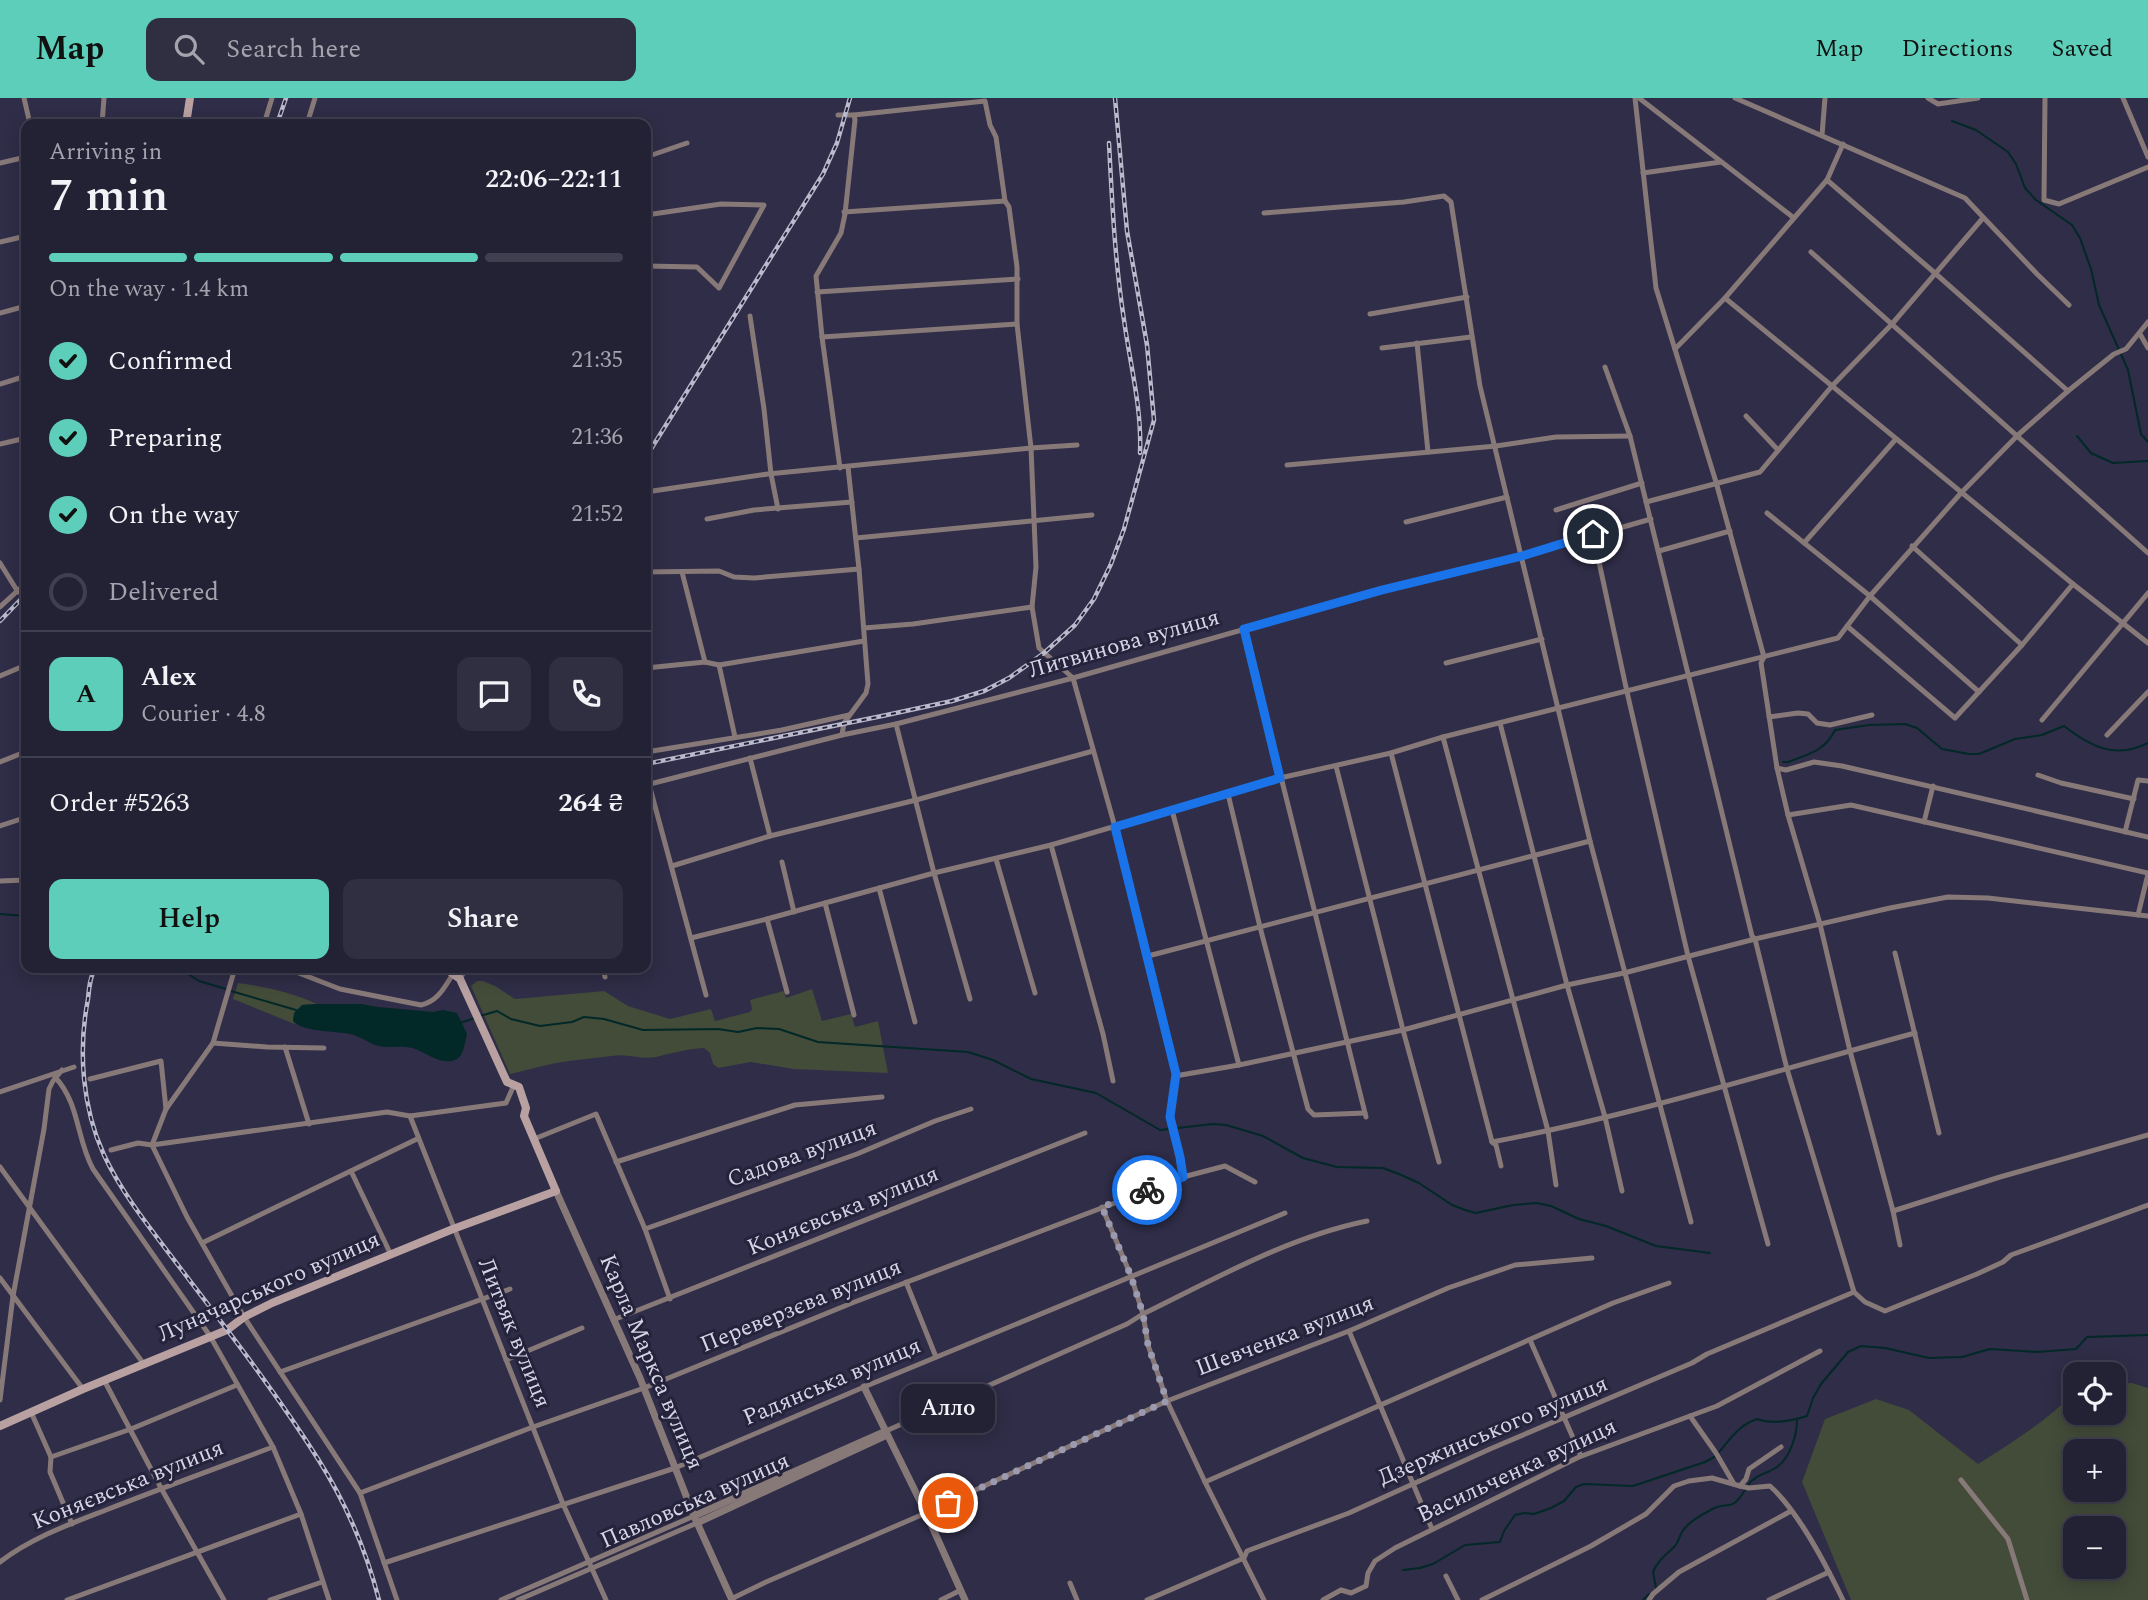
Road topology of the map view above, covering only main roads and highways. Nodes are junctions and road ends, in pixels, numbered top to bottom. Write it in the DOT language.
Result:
graph roads {
  1 [pos="190,98"];
  2 [pos="187,119"];
  3 [pos="452,973"];
  4 [pos="556,1191"];
  5 [pos="0,1426"];
  1 -- 2 [label="main road"];
  3 -- 4 [label="main road, Карла Маркса вулиця"];
  4 -- 5 [label="main road, Луначарського вулиця"];
}
